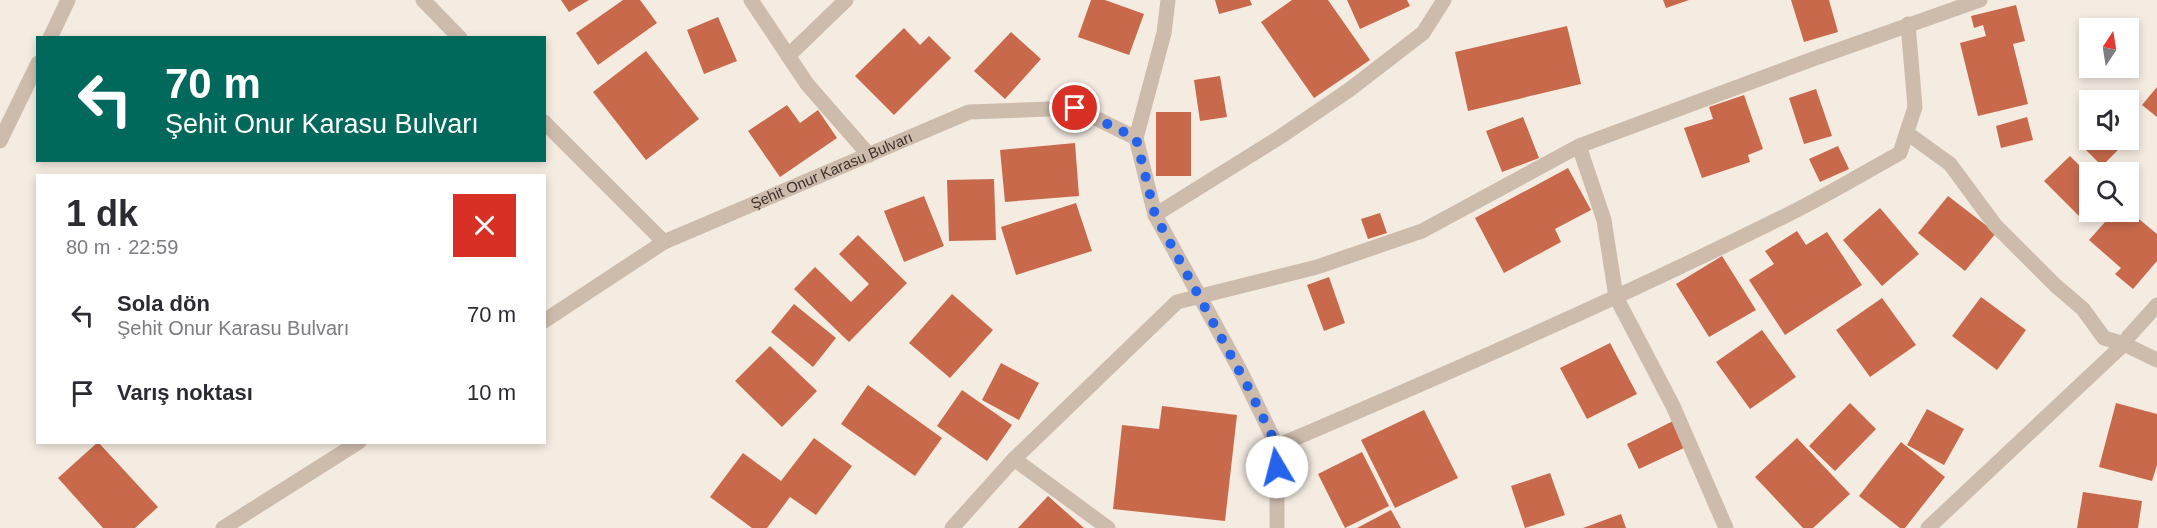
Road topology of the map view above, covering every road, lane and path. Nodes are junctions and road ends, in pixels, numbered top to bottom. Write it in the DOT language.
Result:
graph roads {
  1 [pos="68,0"];
  2 [pos="423,0"];
  3 [pos="751,0"];
  4 [pos="846,0"];
  5 [pos="1168,0"];
  6 [pos="1444,0"];
  7 [pos="1980,0"];
  8 [pos="1908,24"];
  9 [pos="51,36"];
  10 [pos="458,36"];
  11 [pos="788,56"];
  12 [pos="36,67"];
  13 [pos="546,124"];
  14 [pos="1907,133"];
  15 [pos="1136,138"];
  16 [pos="0,141"];
  17 [pos="1579,146"];
  18 [pos="869,155"];
  19 [pos="1155,215"];
  20 [pos="664,242"];
  21 [pos="1198,296"];
  22 [pos="1616,297"];
  23 [pos="2157,305"];
  24 [pos="546,320"];
  25 [pos="2124,344"];
  26 [pos="2157,360"];
  27 [pos="356,444"];
  28 [pos="1277,446"];
  29 [pos="1014,459"];
  30 [pos="224,528"];
  31 [pos="952,528"];
  32 [pos="1108,528"];
  33 [pos="1277,528"];
  34 [pos="1726,528"];
  35 [pos="1928,528"];
  1 -- 9 [label="street"];
  2 -- 10 [label="street"];
  3 -- 11 [label="street"];
  4 -- 11 [label="street"];
  5 -- 15 [label="street"];
  6 -- 19 [label="street"];
  7 -- 8 [label="street"];
  8 -- 14 [label="street"];
  8 -- 17 [label="street"];
  11 -- 18 [label="street"];
  12 -- 16 [label="street"];
  13 -- 20 [label="street"];
  14 -- 22 [label="street"];
  14 -- 25 [label="street"];
  15 -- 18 [label="street, Şehit Onur Karasu Bulvarı"];
  15 -- 19 [label="street"];
  17 -- 21 [label="street"];
  17 -- 22 [label="street"];
  18 -- 20 [label="street, Şehit Onur Karasu Bulvarı"];
  19 -- 21 [label="street"];
  20 -- 24 [label="street, Şehit Onur Karasu Bulvarı"];
  21 -- 28 [label="street"];
  21 -- 29 [label="street"];
  22 -- 28 [label="street"];
  22 -- 34 [label="street"];
  23 -- 25 [label="street"];
  25 -- 26 [label="street"];
  25 -- 35 [label="street"];
  27 -- 30 [label="street"];
  28 -- 33 [label="street"];
  29 -- 31 [label="street"];
  29 -- 32 [label="street"];
}
